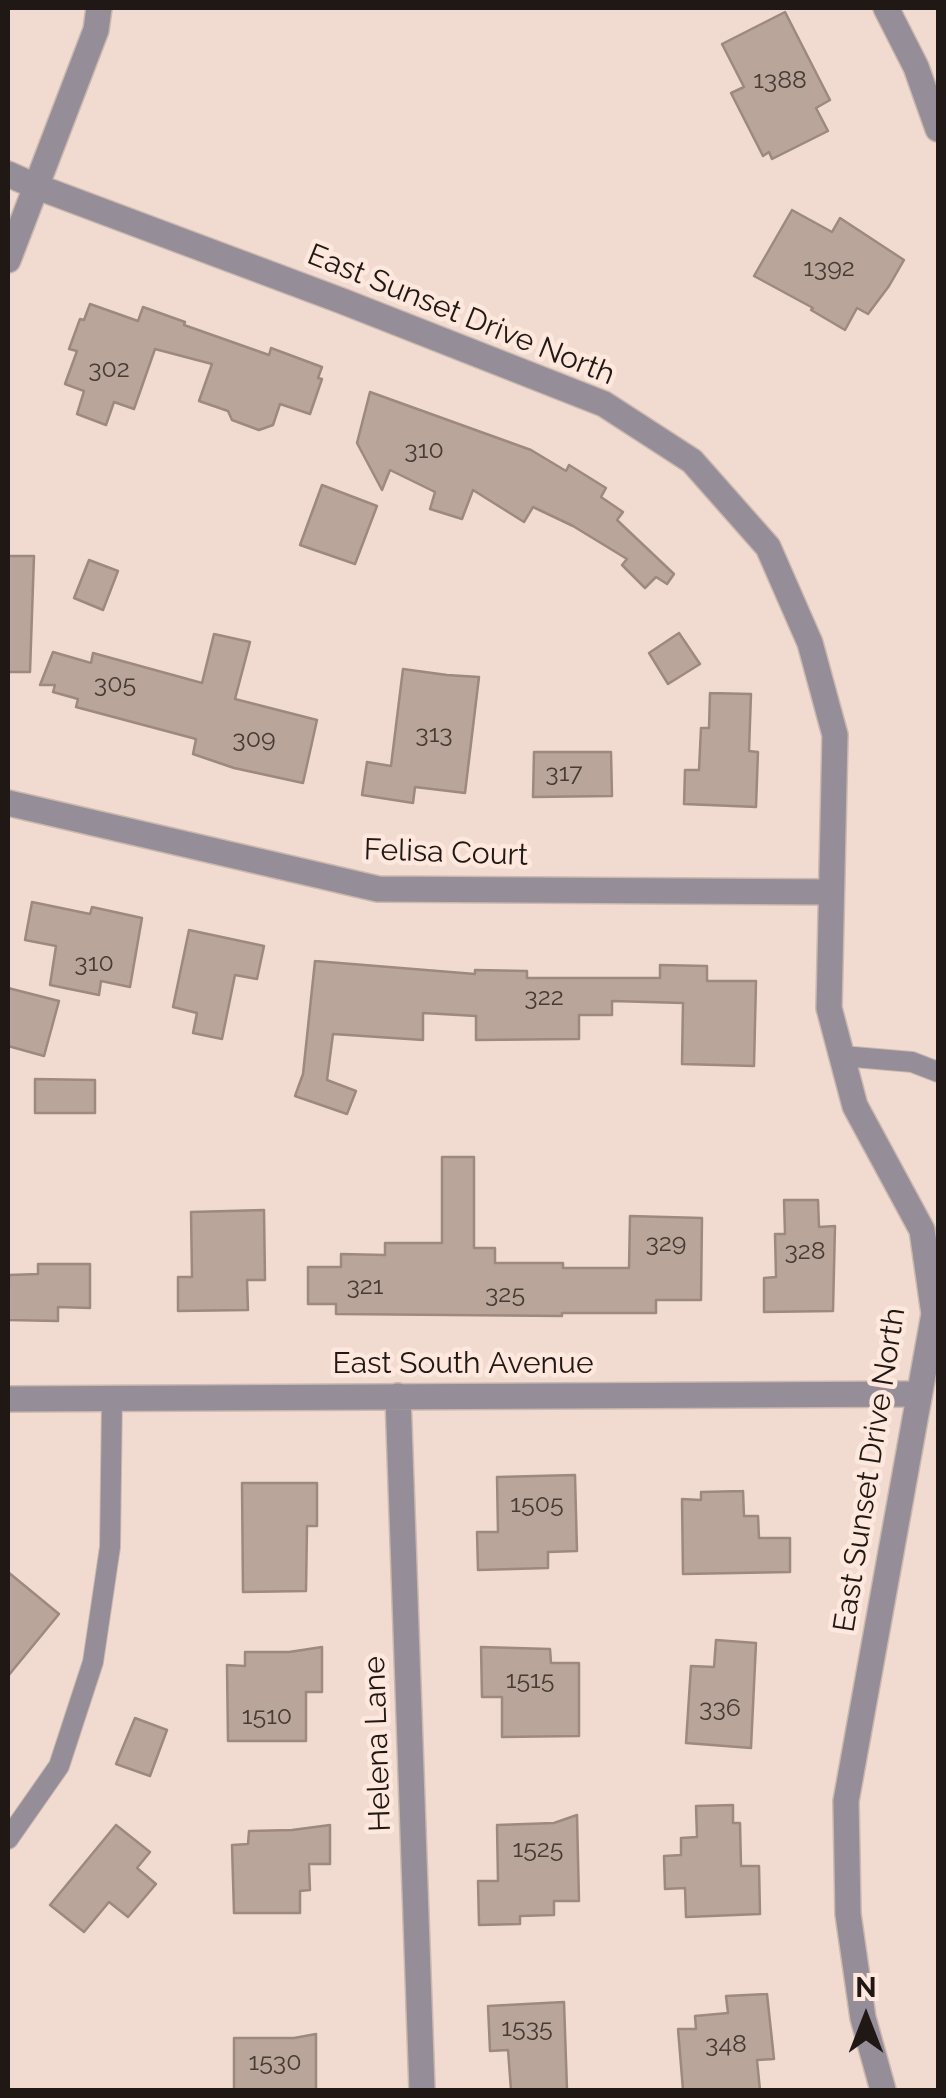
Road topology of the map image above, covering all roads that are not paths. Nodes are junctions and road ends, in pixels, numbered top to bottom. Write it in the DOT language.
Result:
graph roads {
  1 [pos="99,8"];
  2 [pos="886,8"];
  3 [pos="938,129"];
  4 [pos="8,174"];
  5 [pos="35,186"];
  6 [pos="8,260"];
  7 [pos="8,803"];
  8 [pos="831,892"];
  9 [pos="842,1056"];
  10 [pos="938,1072"];
  11 [pos="918,1394"];
  12 [pos="398,1396"];
  13 [pos="8,1399"];
  14 [pos="112,1399"];
  15 [pos="8,1839"];
  16 [pos="422,2090"];
  17 [pos="883,2090"];
  1 -- 5 [label="street"];
  2 -- 3 [label="street"];
  4 -- 5 [label="street, East Sunset Drive North"];
  5 -- 6 [label="street"];
  5 -- 8 [label="street, East Sunset Drive North"];
  7 -- 8 [label="street, Felisa Court"];
  8 -- 9 [label="street, East Sunset Drive North"];
  9 -- 10 [label="lane"];
  9 -- 11 [label="street, East Sunset Drive North"];
  11 -- 12 [label="street, East South Avenue"];
  11 -- 17 [label="street, East Sunset Drive North"];
  12 -- 14 [label="street, East South Avenue"];
  12 -- 16 [label="street, Helena Lane"];
  13 -- 14 [label="street, East South Avenue"];
  14 -- 15 [label="lane"];
}
